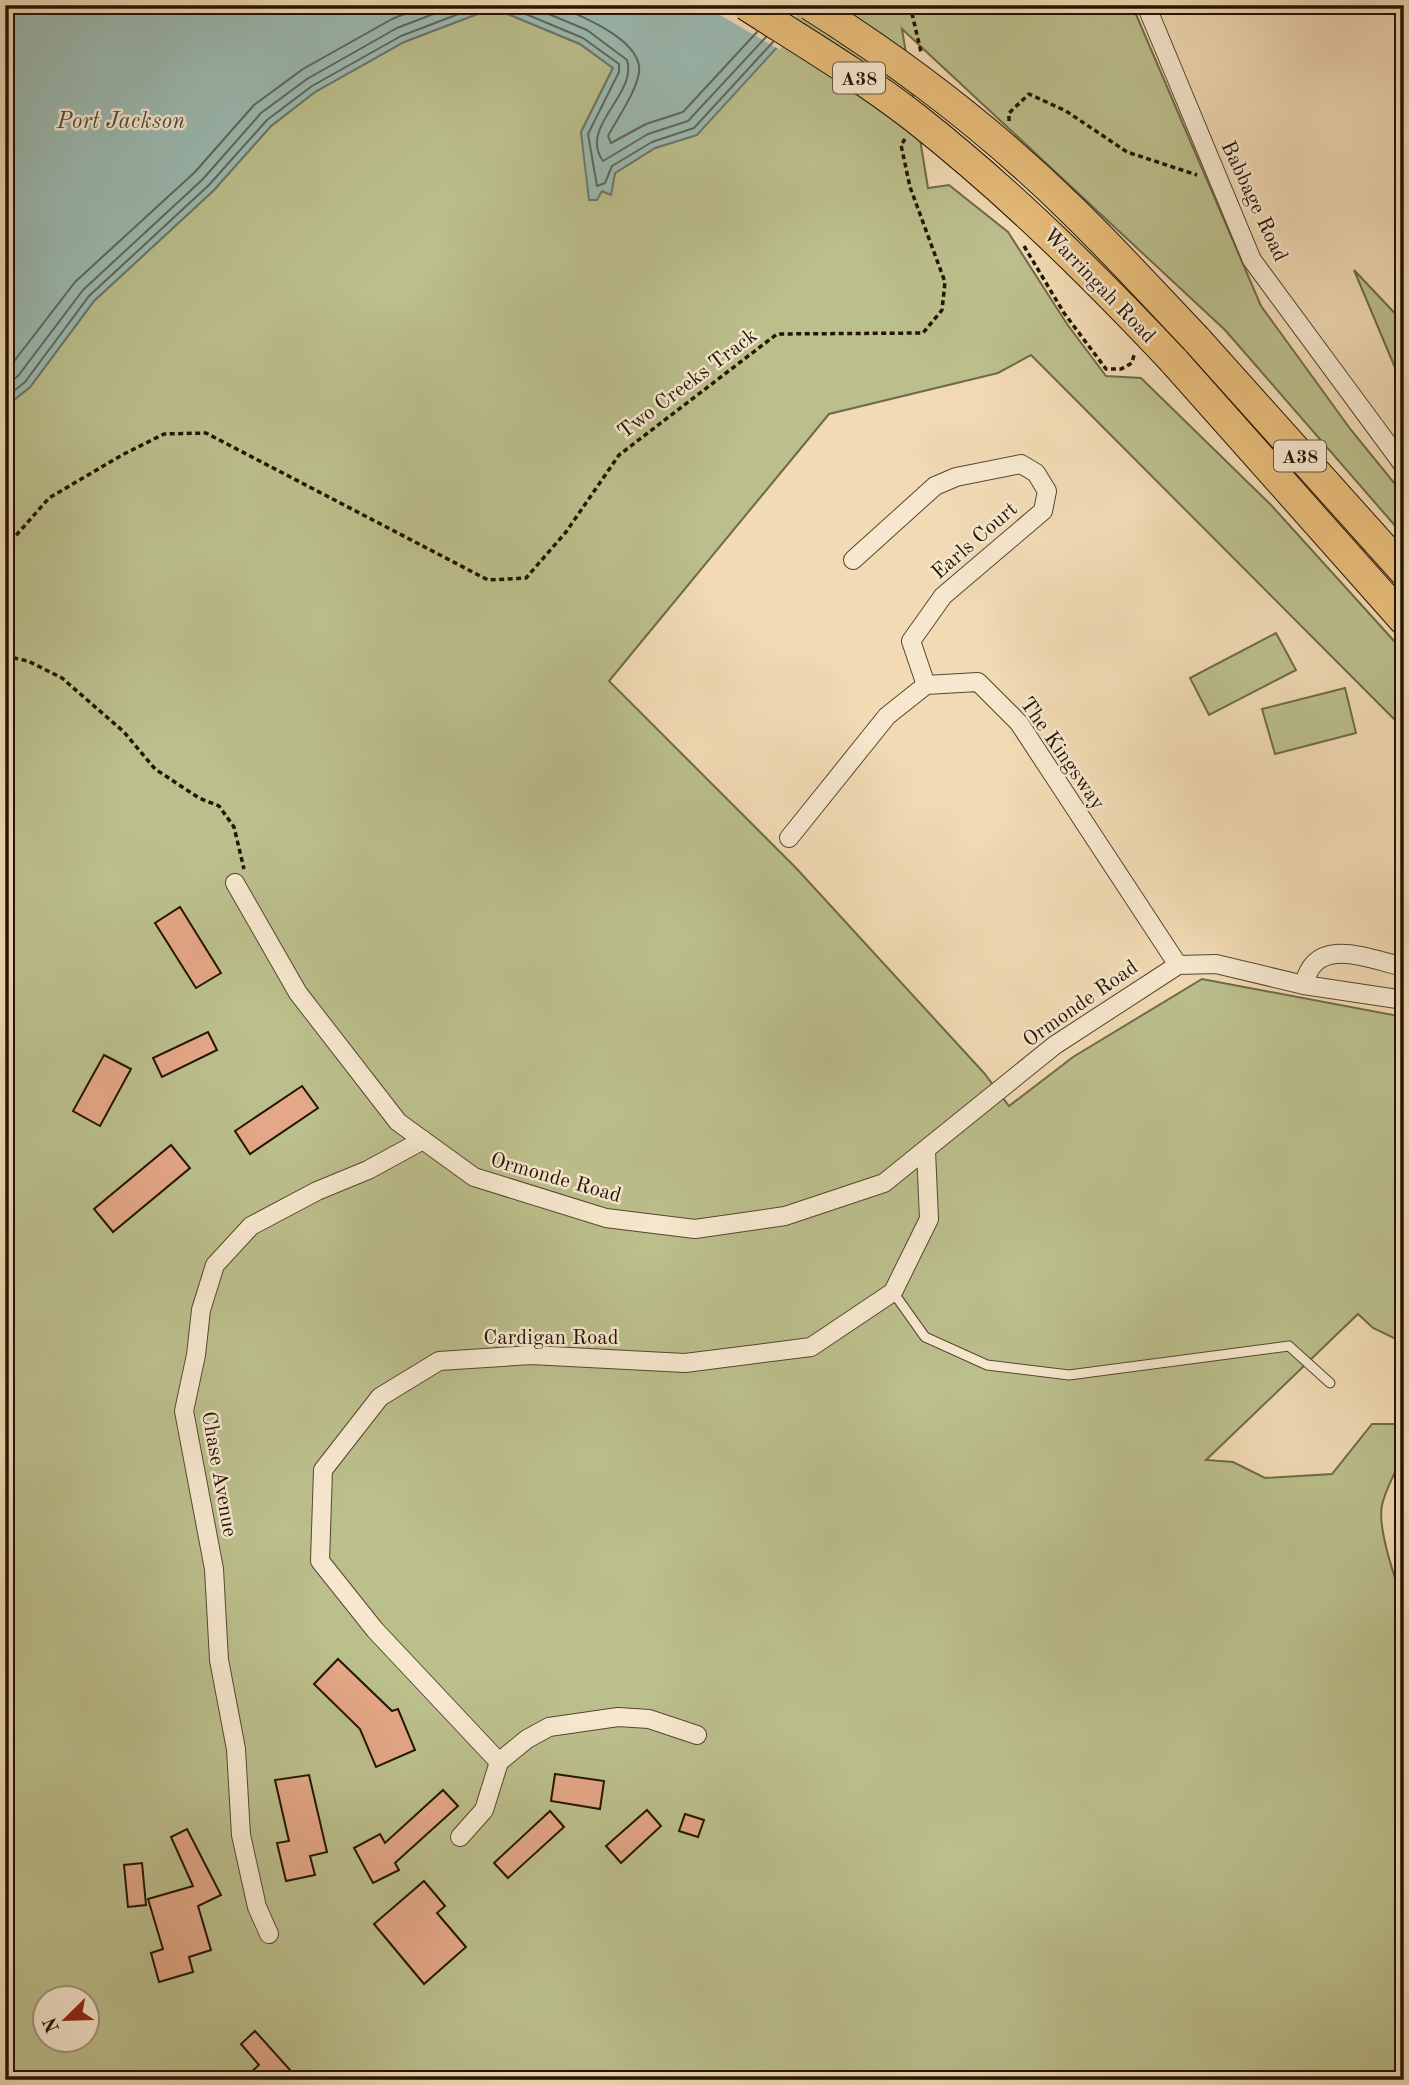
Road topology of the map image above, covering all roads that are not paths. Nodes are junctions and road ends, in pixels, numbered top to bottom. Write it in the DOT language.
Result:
graph roads {
  1 [pos="746,5"];
  2 [pos="810,5"];
  3 [pos="1146,5"];
  4 [pos="1404,466"];
  5 [pos="853,560"];
  6 [pos="1404,571"];
  7 [pos="1404,620"];
  8 [pos="926,685"];
  9 [pos="789,838"];
  10 [pos="238,888"];
  11 [pos="1178,965"];
  12 [pos="1404,967"];
  13 [pos="1304,985"];
  14 [pos="1404,1000"];
  15 [pos="423,1140"];
  16 [pos="926,1151"];
  17 [pos="893,1292"];
  18 [pos="1330,1383"];
  19 [pos="697,1735"];
  20 [pos="499,1762"];
  21 [pos="460,1837"];
  22 [pos="269,1934"];
  1 -- 7 [label="highway, Warringah Road / A38, bridge"];
  2 -- 6 [label="highway, Warringah Road / A38, bridge"];
  3 -- 4 [label="street, Babbage Road"];
  5 -- 8 [label="street, Earls Court"];
  8 -- 9 [label="street"];
  8 -- 11 [label="street, The Kingsway"];
  10 -- 15 [label="street, Ormonde Road"];
  11 -- 13 [label="street"];
  11 -- 16 [label="street, Ormonde Road"];
  12 -- 13 [label="street"];
  13 -- 14 [label="street"];
  15 -- 16 [label="street, Ormonde Road"];
  15 -- 22 [label="street, Chase Avenue"];
  16 -- 17 [label="street"];
  17 -- 18 [label="lane"];
  17 -- 20 [label="street, Cardigan Road"];
  19 -- 20 [label="street"];
  20 -- 21 [label="street"];
}
